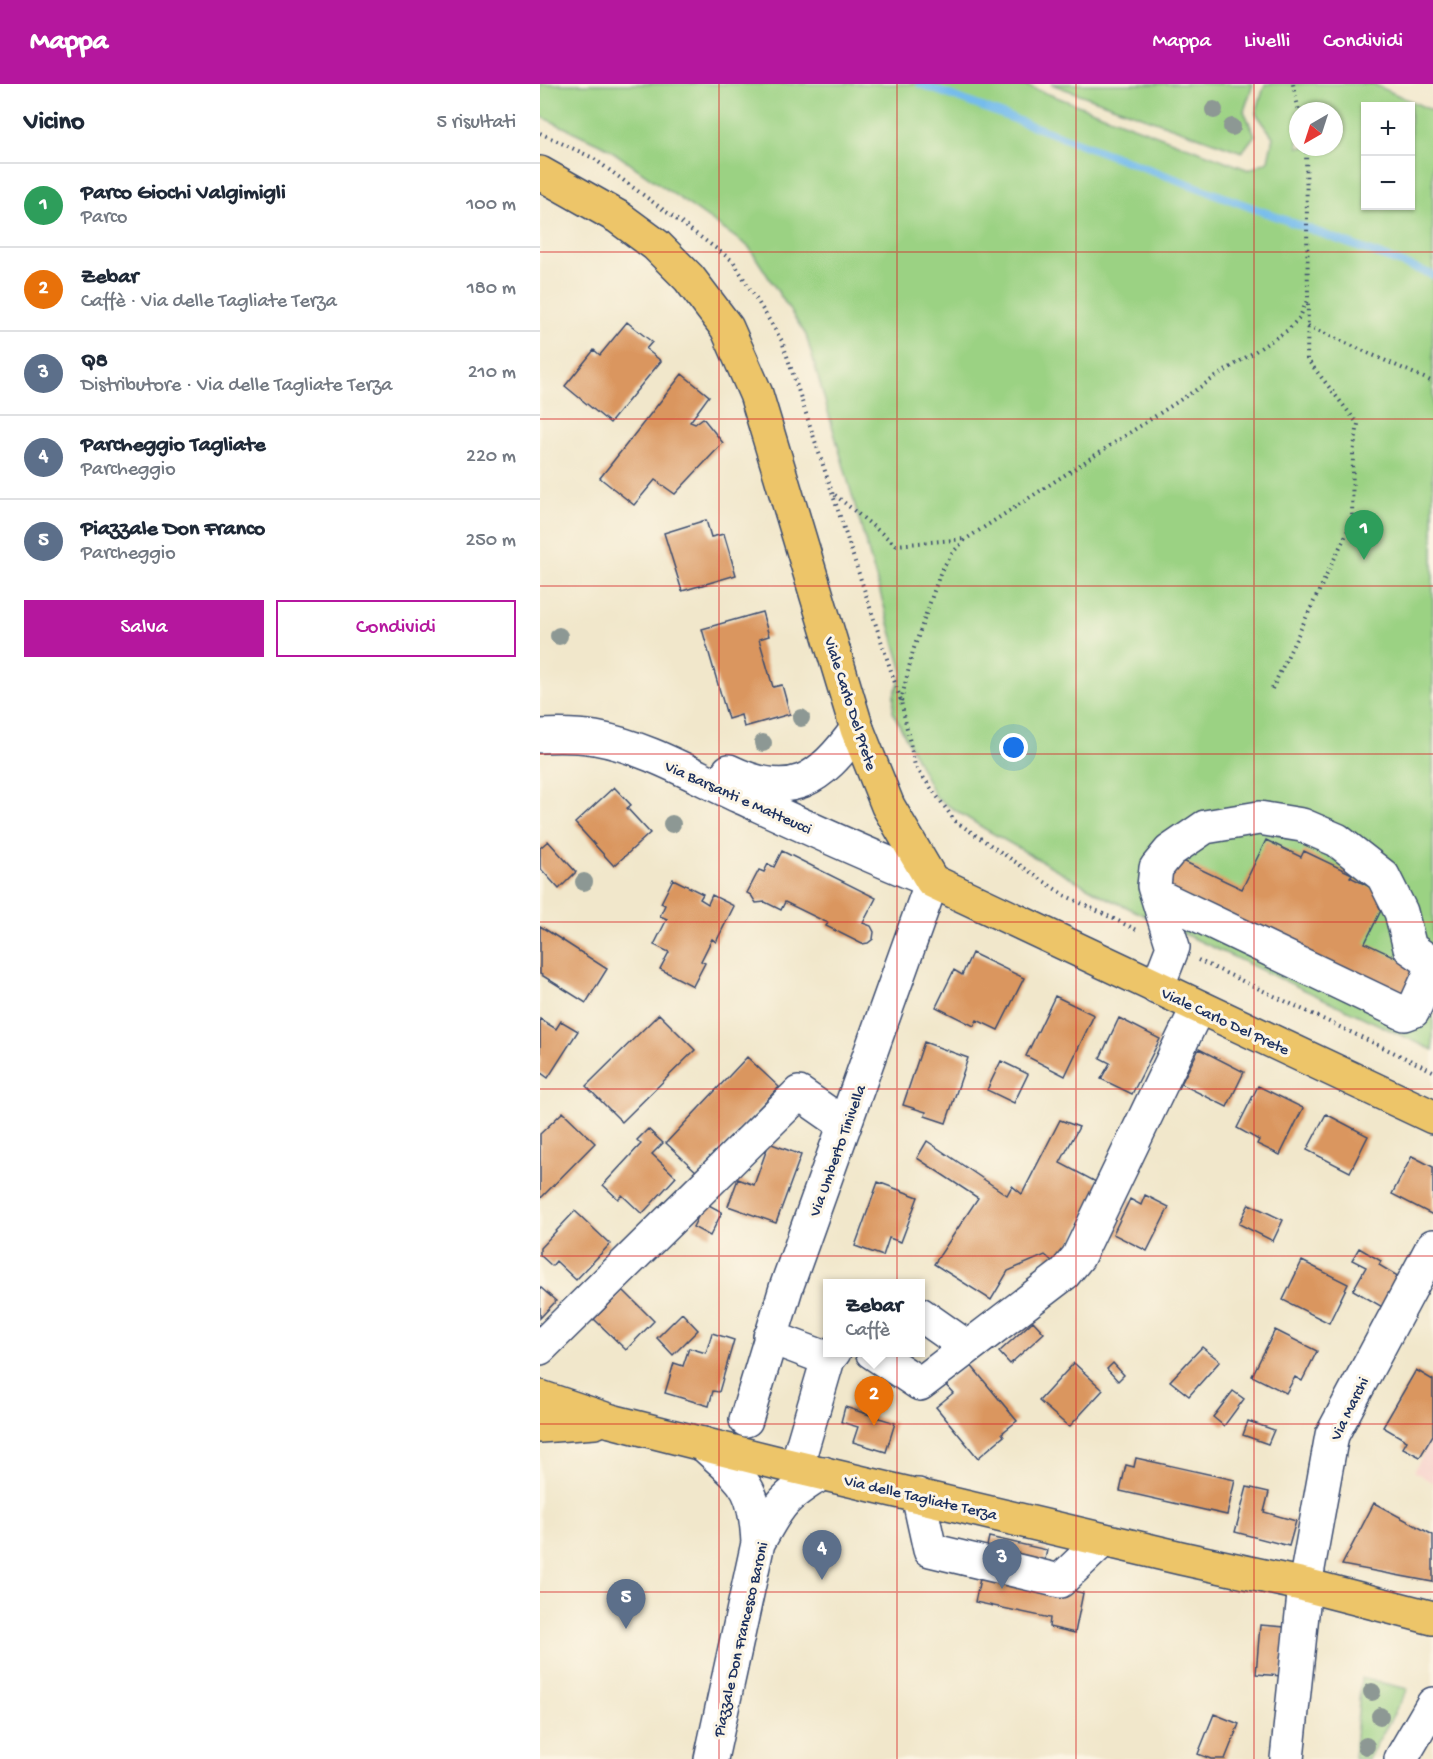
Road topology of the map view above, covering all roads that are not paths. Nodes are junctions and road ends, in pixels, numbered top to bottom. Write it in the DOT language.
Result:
graph roads {
  1 [pos="540,173"];
  2 [pos="540,716"];
  3 [pos="857,729"];
  4 [pos="540,736"];
  5 [pos="932,881"];
  6 [pos="1158,896"];
  7 [pos="1157,988"];
  8 [pos="1198,1007"];
  9 [pos="1433,1117"];
  10 [pos="845,1125"];
  11 [pos="1433,1246"];
  12 [pos="925,1317"];
  13 [pos="770,1337"];
  14 [pos="967,1347"];
  15 [pos="540,1348"];
  16 [pos="823,1354"];
  17 [pos="831,1357"];
  18 [pos="878,1357"];
  19 [pos="540,1397"];
  20 [pos="746,1420"];
  21 [pos="611,1421"];
  22 [pos="540,1426"];
  23 [pos="703,1444"];
  24 [pos="809,1470"];
  25 [pos="918,1495"];
  26 [pos="1103,1540"];
  27 [pos="758,1543"];
  28 [pos="1305,1585"];
  29 [pos="1433,1618"];
  30 [pos="1433,1704"];
  31 [pos="711,1759"];
  32 [pos="1287,1759"];
  33 [pos="1401,1759"];
  1 -- 3 [label="main road, Viale Carlo Del Prete"];
  2 -- 3 [label="street, Via Barsanti e Matteucci"];
  3 -- 5 [label="main road, Viale Carlo Del Prete"];
  4 -- 5 [label="street, Via Barsanti e Matteucci"];
  5 -- 7 [label="main road, Viale Carlo Del Prete"];
  5 -- 10 [label="street, Via Umberto Tinivella"];
  6 -- 6 [label="street"];
  6 -- 7 [label="street"];
  7 -- 8 [label="main road, Viale Carlo Del Prete"];
  8 -- 9 [label="main road, Viale Carlo Del Prete"];
  8 -- 14 [label="street"];
  10 -- 13 [label="street, Via Umberto Tinivella"];
  10 -- 15 [label="street"];
  11 -- 28 [label="street, Via Marchi"];
  12 -- 14 [label="street"];
  13 -- 16 [label="street"];
  13 -- 20 [label="street, Via Umberto Tinivella"];
  14 -- 18 [label="street"];
  17 -- 24 [label="street"];
  19 -- 21 [label="main road, Via delle Tagliate Terza"];
  21 -- 22 [label="main road"];
  21 -- 23 [label="main road, Via delle Tagliate Terza"];
  23 -- 24 [label="main road, Via delle Tagliate Terza"];
  23 -- 27 [label="street"];
  24 -- 25 [label="main road, Via delle Tagliate Terza"];
  24 -- 27 [label="street, Piazzale Don Francesco Baroni"];
  25 -- 26 [label="main road, Via delle Tagliate Terza"];
  25 -- 26 [label="street"];
  26 -- 28 [label="main road, Via delle Tagliate Terza"];
  27 -- 31 [label="street, Piazzale Don Francesco Baroni"];
  28 -- 29 [label="main road, Via delle Tagliate Terza"];
  28 -- 32 [label="street, Via Marchi"];
  30 -- 33 [label="street"];
}
